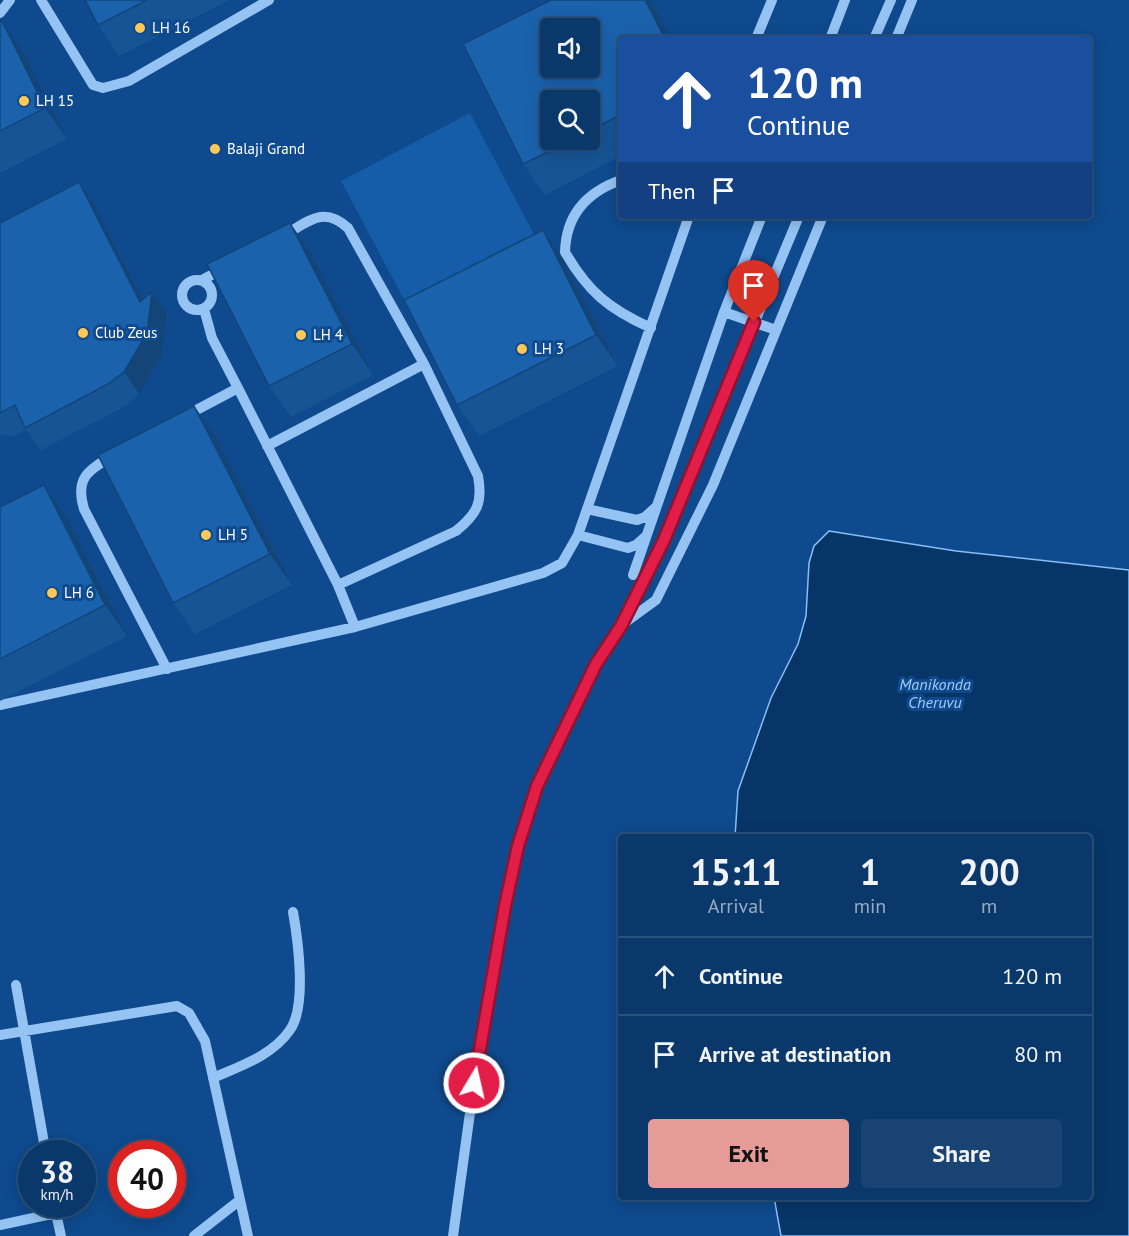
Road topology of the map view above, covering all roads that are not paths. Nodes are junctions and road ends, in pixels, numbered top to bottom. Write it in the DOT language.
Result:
graph roads {
  1 [pos="10,0"];
  2 [pos="41,0"];
  3 [pos="269,0"];
  4 [pos="772,0"];
  5 [pos="845,0"];
  6 [pos="891,0"];
  7 [pos="912,0"];
  8 [pos="0,13"];
  9 [pos="757,36"];
  10 [pos="831,36"];
  11 [pos="875,36"];
  12 [pos="897,36"];
  13 [pos="618,181"];
  14 [pos="688,219"];
  15 [pos="761,219"];
  16 [pos="798,219"];
  17 [pos="822,219"];
  18 [pos="271,243"];
  19 [pos="231,264"];
  20 [pos="202,280"];
  21 [pos="204,309"];
  22 [pos="724,312"];
  23 [pos="754,322"];
  24 [pos="651,327"];
  25 [pos="776,330"];
  26 [pos="424,364"];
  27 [pos="238,388"];
  28 [pos="177,421"];
  29 [pos="267,446"];
  30 [pos="126,449"];
  31 [pos="658,506"];
  32 [pos="587,509"];
  33 [pos="578,535"];
  34 [pos="647,535"];
  35 [pos="633,575"];
  36 [pos="338,585"];
  37 [pos="621,626"];
  38 [pos="355,627"];
  39 [pos="167,669"];
  40 [pos="0,705"];
  41 [pos="293,912"];
  42 [pos="16,985"];
  43 [pos="24,1029"];
  44 [pos="0,1035"];
  45 [pos="213,1078"];
  46 [pos="44,1140"];
  47 [pos="240,1200"];
  48 [pos="24,1218"];
  49 [pos="57,1218"];
  50 [pos="0,1225"];
  51 [pos="61,1236"];
  52 [pos="194,1236"];
  53 [pos="248,1236"];
  54 [pos="453,1236"];
  1 -- 8 [label="street"];
  2 -- 3 [label="street"];
  4 -- 9 [label="street"];
  5 -- 10 [label="street"];
  6 -- 11 [label="street"];
  7 -- 12 [label="street"];
  13 -- 24 [label="street"];
  14 -- 24 [label="street"];
  15 -- 22 [label="street"];
  16 -- 23 [label="street"];
  17 -- 25 [label="street"];
  18 -- 26 [label="street"];
  19 -- 20 [label="street"];
  20 -- 21 [label="street"];
  20 -- 21 [label="street"];
  21 -- 27 [label="street"];
  22 -- 23 [label="street"];
  22 -- 31 [label="street"];
  23 -- 25 [label="street"];
  23 -- 37 [label="street"];
  24 -- 32 [label="street"];
  25 -- 37 [label="street"];
  26 -- 29 [label="street"];
  26 -- 36 [label="street"];
  27 -- 28 [label="street"];
  27 -- 29 [label="street"];
  29 -- 36 [label="street"];
  30 -- 39 [label="street"];
  31 -- 32 [label="street"];
  31 -- 34 [label="street"];
  32 -- 33 [label="street"];
  33 -- 34 [label="street"];
  33 -- 38 [label="street"];
  34 -- 35 [label="street"];
  36 -- 38 [label="street"];
  37 -- 54 [label="street"];
  38 -- 39 [label="street"];
  39 -- 40 [label="street"];
  41 -- 45 [label="street"];
  42 -- 43 [label="street"];
  43 -- 44 [label="street"];
  43 -- 45 [label="street"];
  43 -- 46 [label="street"];
  45 -- 47 [label="street"];
  47 -- 52 [label="street"];
  47 -- 53 [label="street"];
  48 -- 50 [label="street"];
  49 -- 51 [label="street"];
}
